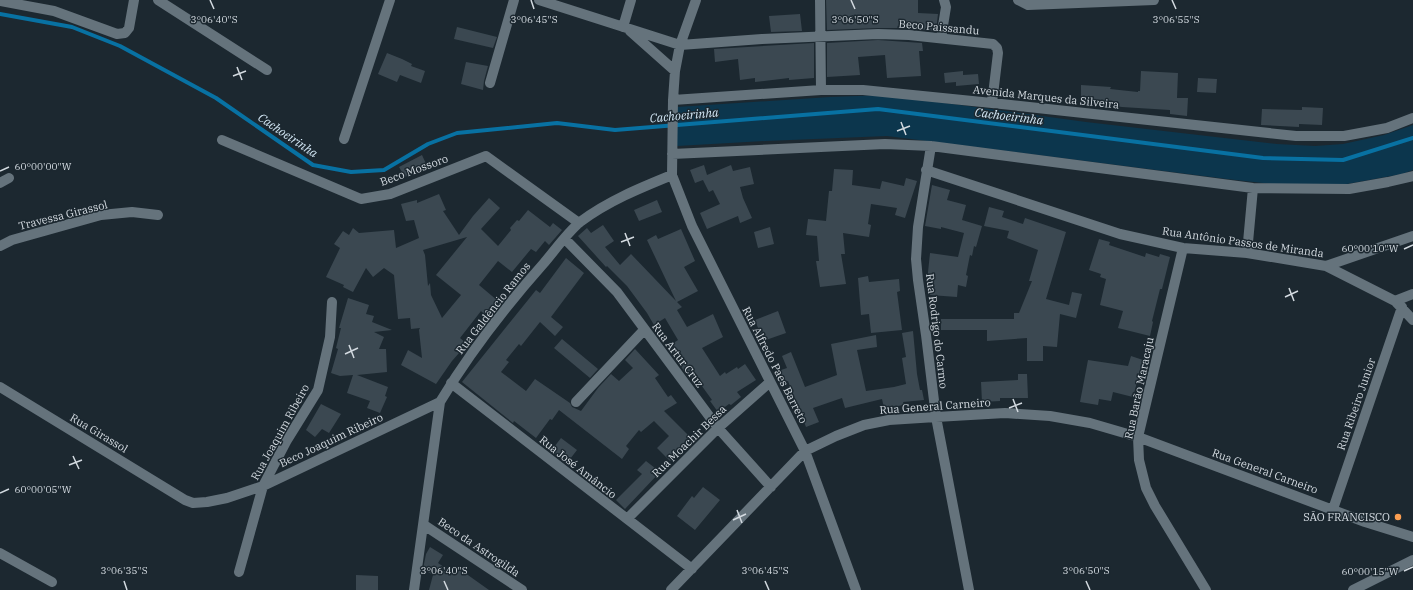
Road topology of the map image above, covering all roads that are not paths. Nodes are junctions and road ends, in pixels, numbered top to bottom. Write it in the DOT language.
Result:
graph roads {
  1 [pos="134,0"];
  2 [pos="158,0"];
  3 [pos="390,0"];
  4 [pos="514,0"];
  5 [pos="539,0"];
  6 [pos="631,0"];
  7 [pos="696,0"];
  8 [pos="820,0"];
  9 [pos="944,0"];
  10 [pos="1018,0"];
  11 [pos="1154,0"];
  12 [pos="0,1"];
  13 [pos="625,27"];
  14 [pos="820,36"];
  15 [pos="941,38"];
  16 [pos="680,44"];
  17 [pos="267,70"];
  18 [pos="675,71"];
  19 [pos="490,83"];
  20 [pos="821,90"];
  21 [pos="673,100"];
  22 [pos="992,103"];
  23 [pos="1413,118"];
  24 [pos="344,139"];
  25 [pos="222,140"];
  26 [pos="931,146"];
  27 [pos="672,150"];
  28 [pos="926,170"];
  29 [pos="672,175"];
  30 [pos="1413,176"];
  31 [pos="1253,188"];
  32 [pos="158,215"];
  33 [pos="579,223"];
  34 [pos="1413,236"];
  35 [pos="565,239"];
  36 [pos="0,246"];
  37 [pos="1184,248"];
  38 [pos="1247,253"];
  39 [pos="1326,266"];
  40 [pos="1413,294"];
  41 [pos="332,302"];
  42 [pos="1399,304"];
  43 [pos="1413,320"];
  44 [pos="644,330"];
  45 [pos="770,382"];
  46 [pos="451,383"];
  47 [pos="0,387"];
  48 [pos="440,402"];
  49 [pos="576,402"];
  50 [pos="936,417"];
  51 [pos="718,428"];
  52 [pos="1138,437"];
  53 [pos="805,451"];
  54 [pos="263,486"];
  55 [pos="771,487"];
  56 [pos="185,500"];
  57 [pos="1333,509"];
  58 [pos="627,519"];
  59 [pos="424,525"];
  60 [pos="1413,537"];
  61 [pos="0,554"];
  62 [pos="1413,560"];
  63 [pos="692,569"];
  64 [pos="239,572"];
  65 [pos="52,582"];
  66 [pos="414,590"];
  67 [pos="522,590"];
  68 [pos="671,590"];
  69 [pos="856,590"];
  70 [pos="969,590"];
  71 [pos="1206,590"];
  72 [pos="1353,590"];
  1 -- 12 [label="street"];
  2 -- 17 [label="street"];
  3 -- 24 [label="street"];
  4 -- 19 [label="street"];
  5 -- 13 [label="street"];
  6 -- 13 [label="street"];
  7 -- 16 [label="street, Rua Alfredo Paes Barreto"];
  8 -- 14 [label="street"];
  9 -- 15 [label="street"];
  10 -- 11 [label="street"];
  13 -- 16 [label="street"];
  13 -- 18 [label="street"];
  14 -- 15 [label="street, Beco Paissandu"];
  14 -- 16 [label="street, Beco Paissandu"];
  14 -- 20 [label="street"];
  15 -- 22 [label="street, Beco Paissandu"];
  16 -- 18 [label="street, Rua Alfredo Paes Barreto"];
  18 -- 21 [label="street, Rua Alfredo Paes Barreto"];
  20 -- 21 [label="street, Avenida Marques da Silveira"];
  20 -- 22 [label="street, Avenida Marques da Silveira"];
  21 -- 27 [label="street, Rua Alfredo Paes Barreto"];
  22 -- 23 [label="street, Avenida Marques da Silveira"];
  25 -- 33 [label="street, Beco Mossoro"];
  26 -- 27 [label="street"];
  26 -- 28 [label="street, Rua Rodrigo do Carmo"];
  26 -- 31 [label="street"];
  27 -- 29 [label="street, Rua Alfredo Paes Barreto"];
  28 -- 37 [label="street, Rua Antônio Passos de Miranda"];
  28 -- 50 [label="street, Rua Rodrigo do Carmo"];
  29 -- 33 [label="street, Rua Galdêncio Ramos"];
  29 -- 45 [label="street, Rua Alfredo Paes Barreto"];
  30 -- 31 [label="street"];
  31 -- 38 [label="street"];
  32 -- 36 [label="street, Travessa Girassol"];
  33 -- 35 [label="street, Rua Galdêncio Ramos"];
  34 -- 39 [label="street"];
  35 -- 44 [label="street, Rua Artur Cruz"];
  35 -- 46 [label="street, Rua Galdêncio Ramos"];
  37 -- 38 [label="street, Rua Antônio Passos de Miranda"];
  37 -- 52 [label="street, Rua Barão Maracaju"];
  38 -- 39 [label="street, Rua Antônio Passos de Miranda"];
  39 -- 42 [label="street, Rua Antônio Passos de Miranda"];
  40 -- 42 [label="street"];
  41 -- 54 [label="street, Rua Joaquim Ribeiro"];
  42 -- 43 [label="street"];
  42 -- 57 [label="street, Rua Ribeiro Junior"];
  44 -- 49 [label="street"];
  44 -- 51 [label="street, Rua Artur Cruz"];
  45 -- 51 [label="street, Rua Moachir Bessa"];
  45 -- 53 [label="street, Rua Alfredo Paes Barreto"];
  46 -- 48 [label="street, Rua Galdêncio Ramos"];
  46 -- 58 [label="street, Rua José Amâncio"];
  47 -- 56 [label="street, Rua Girassol"];
  48 -- 54 [label="street, Beco Joaquim Ribeiro"];
  48 -- 59 [label="street, Rua Galdêncio Ramos"];
  50 -- 52 [label="street, Rua General Carneiro"];
  50 -- 53 [label="street, Rua General Carneiro"];
  50 -- 70 [label="street, Rua Rodrigo do Carmo"];
  51 -- 55 [label="street, Rua Artur Cruz"];
  51 -- 58 [label="street, Rua Moachir Bessa"];
  52 -- 57 [label="street, Rua General Carneiro"];
  52 -- 71 [label="street, Rua Barão Maracaju"];
  53 -- 55 [label="street, Rua General Carneiro"];
  53 -- 69 [label="street, Rua Alfredo Paes Barreto"];
  54 -- 56 [label="street, Beco Joaquim Ribeiro"];
  54 -- 64 [label="street, Rua Joaquim Ribeiro"];
  55 -- 63 [label="street, Rua General Carneiro"];
  57 -- 60 [label="street, Rua General Carneiro"];
  58 -- 63 [label="street, Rua José Amâncio"];
  59 -- 66 [label="street, Rua Galdêncio Ramos"];
  59 -- 67 [label="street, Beco da Astrogilda"];
  61 -- 65 [label="street"];
  62 -- 72 [label="street"];
  63 -- 68 [label="street, Rua General Carneiro"];
}
